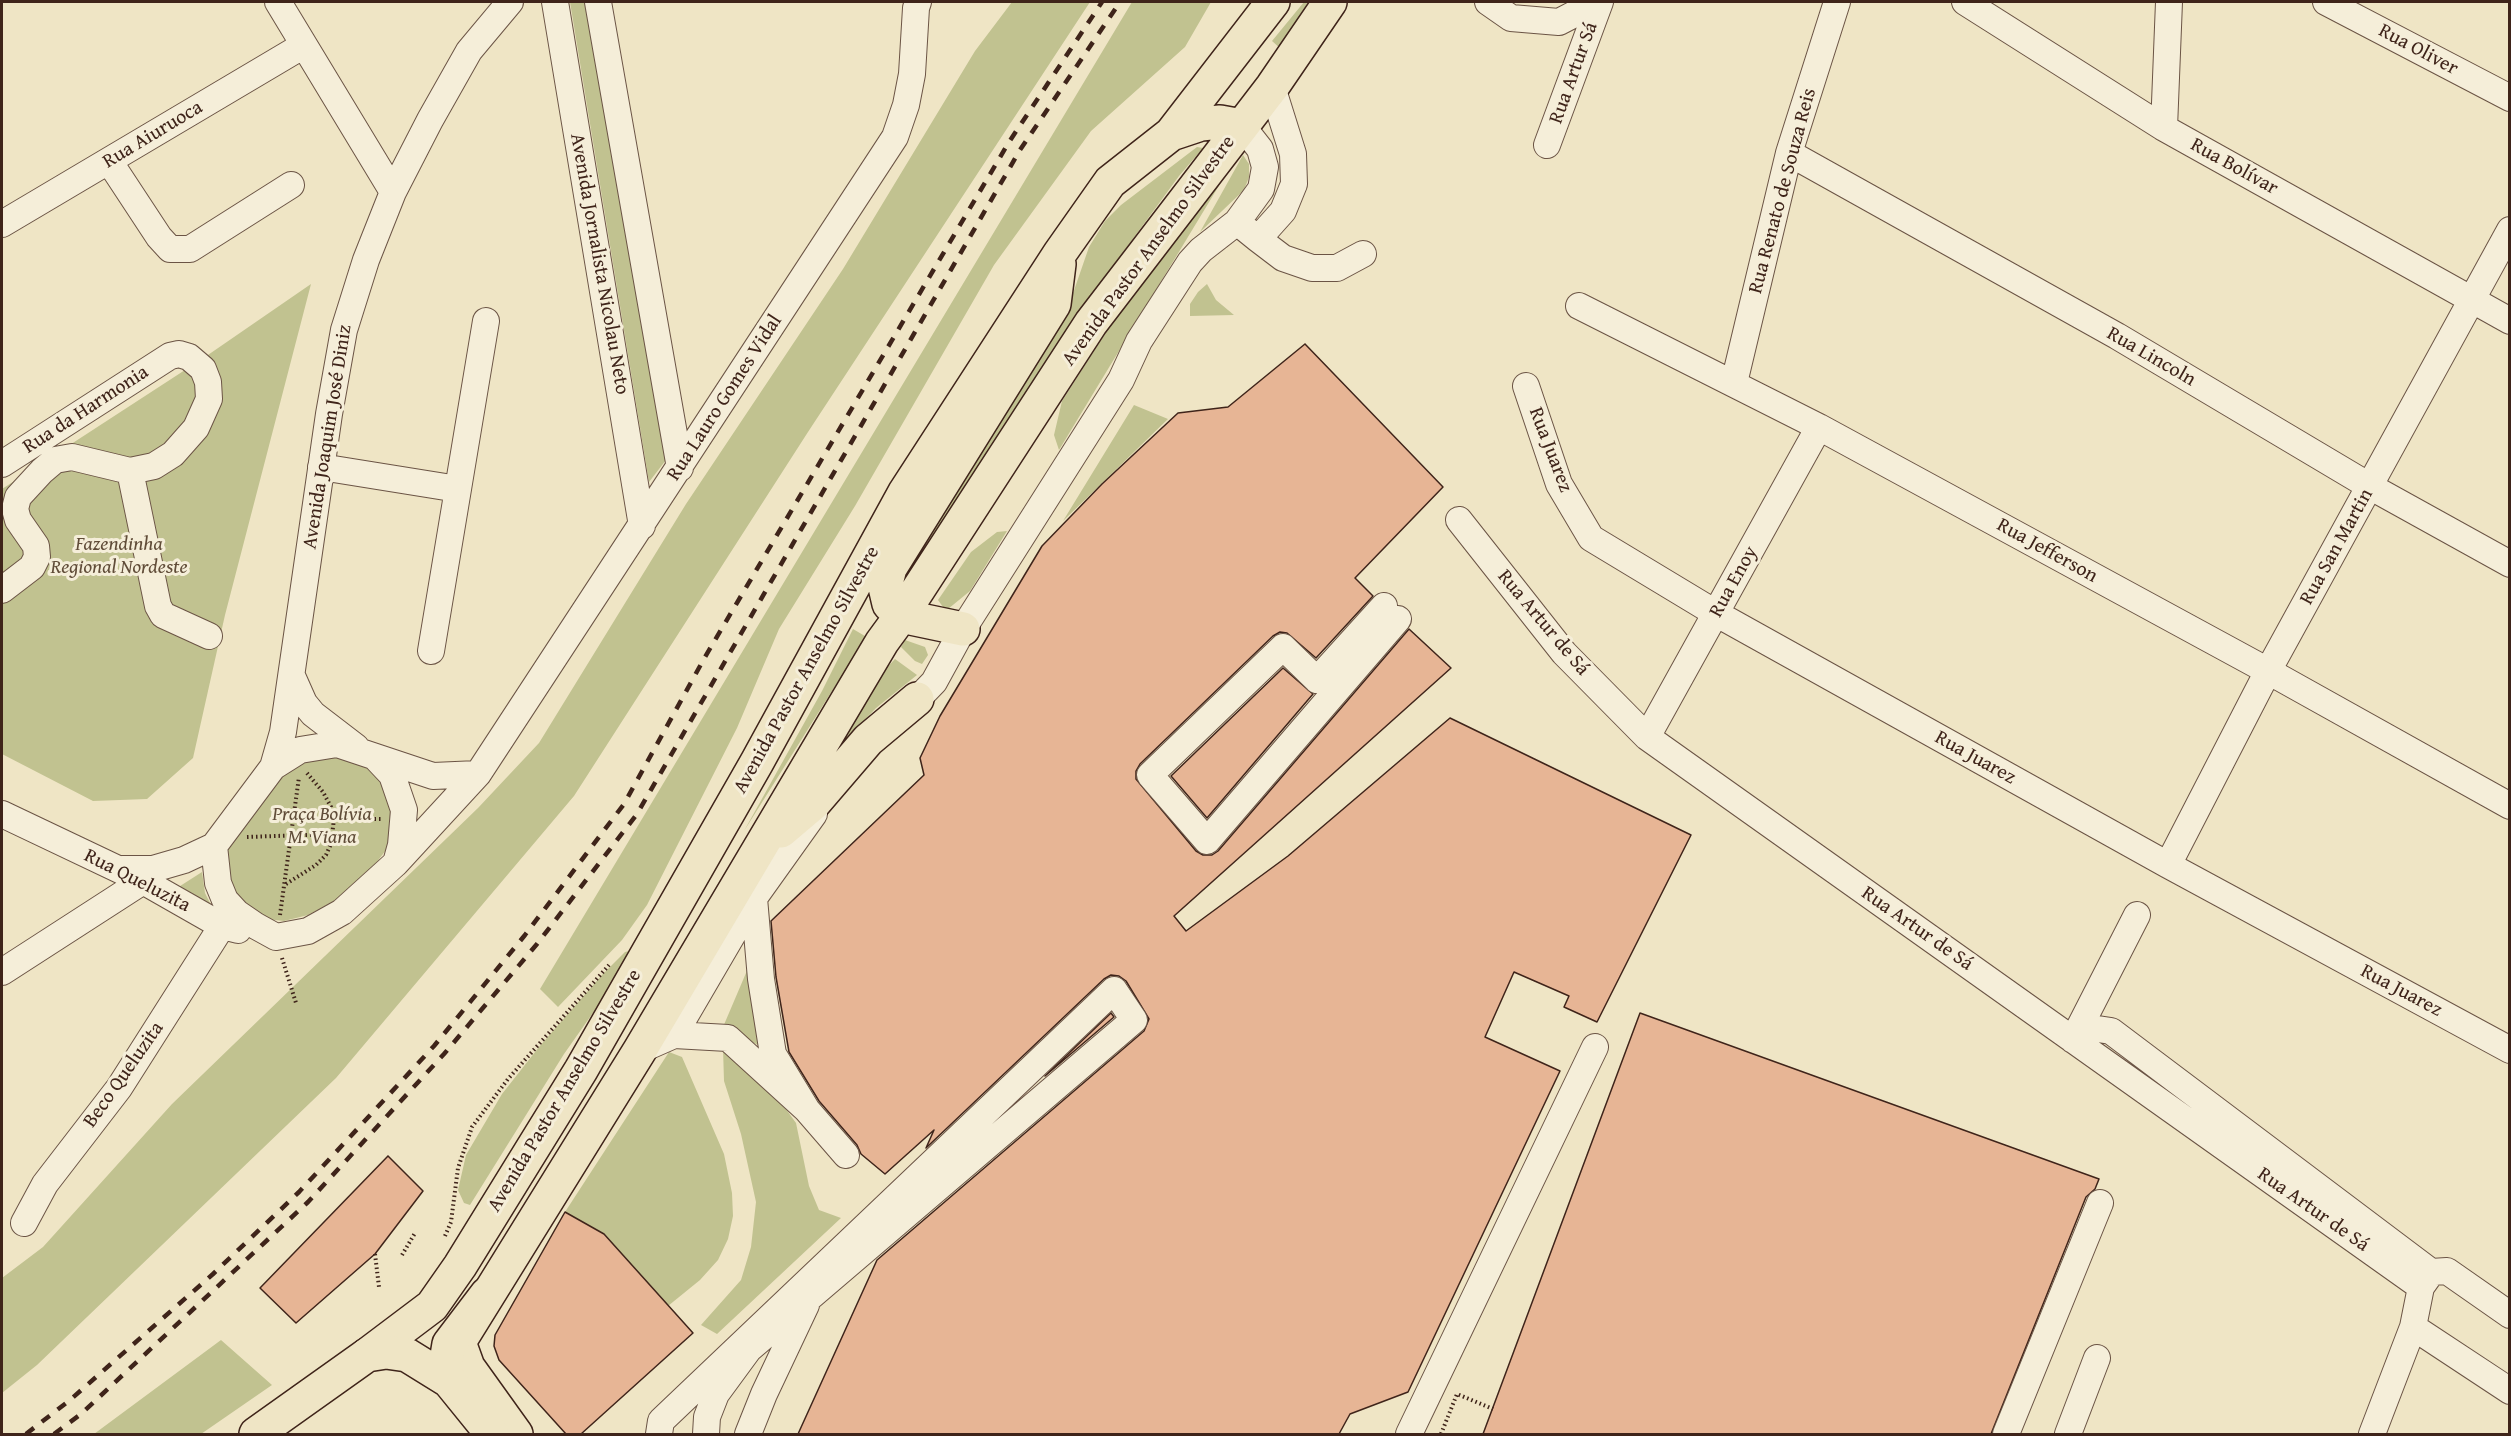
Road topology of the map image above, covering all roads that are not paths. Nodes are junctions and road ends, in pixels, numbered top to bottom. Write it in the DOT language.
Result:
graph roads {
  1 [pos="510,2"];
  2 [pos="555,2"];
  3 [pos="598,2"];
  4 [pos="918,2"];
  5 [pos="1274,2"];
  6 [pos="1330,2"];
  7 [pos="1488,2"];
  8 [pos="1588,2"];
  9 [pos="1600,2"];
  10 [pos="1837,2"];
  11 [pos="1965,2"];
  12 [pos="2169,2"];
  13 [pos="2326,2"];
  14 [pos="282,3"];
  15 [pos="304,45"];
  16 [pos="1272,87"];
  17 [pos="2510,98"];
  18 [pos="1242,126"];
  19 [pos="2164,128"];
  20 [pos="1171,134"];
  21 [pos="1547,145"];
  22 [pos="1789,153"];
  23 [pos="109,161"];
  24 [pos="291,185"];
  25 [pos="393,192"];
  26 [pos="1237,222"];
  27 [pos="2,224"];
  28 [pos="2510,230"];
  29 [pos="1258,239"];
  30 [pos="1060,254"];
  31 [pos="1363,254"];
  32 [pos="2472,300"];
  33 [pos="1579,306"];
  34 [pos="486,321"];
  35 [pos="2510,321"];
  36 [pos="1734,382"];
  37 [pos="1526,386"];
  38 [pos="1819,427"];
  39 [pos="2,464"];
  40 [pos="321,467"];
  41 [pos="680,468"];
  42 [pos="130,471"];
  43 [pos="2371,487"];
  44 [pos="458,489"];
  45 [pos="1459,520"];
  46 [pos="642,526"];
  47 [pos="2510,564"];
  48 [pos="2,590"];
  49 [pos="1391,613"];
  50 [pos="1717,614"];
  51 [pos="902,616"];
  52 [pos="963,629"];
  53 [pos="209,636"];
  54 [pos="431,651"];
  55 [pos="2268,671"];
  56 [pos="292,675"];
  57 [pos="916,699"];
  58 [pos="1647,737"];
  59 [pos="368,754"];
  60 [pos="273,767"];
  61 [pos="478,774"];
  62 [pos="2510,806"];
  63 [pos="2,814"];
  64 [pos="214,846"];
  65 [pos="759,850"];
  66 [pos="396,863"];
  67 [pos="2168,865"];
  68 [pos="117,869"];
  69 [pos="143,881"];
  70 [pos="754,898"];
  71 [pos="2137,915"];
  72 [pos="278,925"];
  73 [pos="222,926"];
  74 [pos="2,972"];
  75 [pos="674,1035"];
  76 [pos="2075,1037"];
  77 [pos="1595,1047"];
  78 [pos="640,1050"];
  79 [pos="2510,1050"];
  80 [pos="807,1110"];
  81 [pos="846,1155"];
  82 [pos="2100,1203"];
  83 [pos="24,1223"];
  84 [pos="2426,1280"];
  85 [pos="812,1293"];
  86 [pos="2510,1315"];
  87 [pos="2413,1327"];
  88 [pos="367,1355"];
  89 [pos="2097,1358"];
  90 [pos="456,1378"];
  91 [pos="2510,1391"];
  92 [pos="256,1434"];
  93 [pos="492,1434"];
  94 [pos="516,1434"];
  95 [pos="659,1434"];
  96 [pos="706,1434"];
  97 [pos="748,1434"];
  98 [pos="1408,1434"];
  99 [pos="2006,1434"];
  100 [pos="2068,1434"];
  101 [pos="2372,1434"];
  1 -- 25 [label="street, Avenida Joaquim José Diniz"];
  2 -- 46 [label="street, Avenida Jornalista Nicolau Neto"];
  3 -- 41 [label="street"];
  4 -- 41 [label="street, Rua Lauro Gomes Vidal"];
  5 -- 20 [label="main road, Avenida Pastor Anselmo Silvestre"];
  6 -- 16 [label="main road, Avenida Pastor Anselmo Silvestre"];
  7 -- 8 [label="street"];
  9 -- 21 [label="street, Rua Artur Sá"];
  10 -- 22 [label="street, Rua Renato de Souza Reis"];
  11 -- 19 [label="street, Rua Bolívar"];
  12 -- 19 [label="street"];
  13 -- 17 [label="street, Rua Oliver"];
  14 -- 15 [label="street"];
  15 -- 23 [label="street, Rua Aiuruoca"];
  15 -- 25 [label="street"];
  16 -- 18 [label="main road, Avenida Pastor Anselmo Silvestre"];
  16 -- 29 [label="street"];
  18 -- 20 [label="main road"];
  18 -- 26 [label="street, Avenida Pastor Anselmo Silvestre"];
  18 -- 51 [label="main road, Avenida Pastor Anselmo Silvestre"];
  19 -- 32 [label="street, Rua Bolívar"];
  20 -- 30 [label="main road, Avenida Pastor Anselmo Silvestre"];
  22 -- 36 [label="street, Rua Renato de Souza Reis"];
  22 -- 43 [label="street, Rua Lincoln"];
  23 -- 24 [label="street"];
  23 -- 27 [label="street, Rua Aiuruoca"];
  25 -- 40 [label="street, Avenida Joaquim José Diniz"];
  26 -- 29 [label="street"];
  26 -- 52 [label="street, Avenida Pastor Anselmo Silvestre"];
  28 -- 32 [label="street, Rua San Martin"];
  29 -- 31 [label="street"];
  30 -- 51 [label="main road"];
  30 -- 88 [label="main road, Avenida Pastor Anselmo Silvestre"];
  32 -- 35 [label="street, Rua Bolívar"];
  32 -- 43 [label="street, Rua San Martin"];
  33 -- 36 [label="street, Rua Jefferson"];
  34 -- 44 [label="street"];
  36 -- 38 [label="street, Rua Jefferson"];
  37 -- 50 [label="street, Rua Juarez"];
  38 -- 50 [label="street, Rua Enoy"];
  38 -- 55 [label="street, Rua Jefferson"];
  39 -- 42 [label="street, Rua da Harmonia"];
  40 -- 44 [label="street"];
  40 -- 56 [label="street, Avenida Joaquim José Diniz"];
  41 -- 46 [label="street, Rua Lauro Gomes Vidal"];
  42 -- 48 [label="street"];
  42 -- 53 [label="street"];
  43 -- 47 [label="street, Rua Lincoln"];
  43 -- 55 [label="street, Rua San Martin"];
  44 -- 54 [label="street"];
  45 -- 58 [label="street, Rua Artur de Sá"];
  46 -- 61 [label="street, Rua Lauro Gomes Vidal"];
  49 -- 49 [label="street"];
  50 -- 58 [label="street, Rua Enoy"];
  50 -- 67 [label="street, Rua Juarez"];
  51 -- 52 [label="main road"];
  51 -- 65 [label="main road, Avenida Pastor Anselmo Silvestre"];
  52 -- 57 [label="street, Avenida Pastor Anselmo Silvestre"];
  55 -- 62 [label="street, Rua Jefferson"];
  55 -- 67 [label="street, Rua San Martin"];
  56 -- 59 [label="street"];
  56 -- 60 [label="street, Avenida Joaquim José Diniz"];
  57 -- 65 [label="main road"];
  57 -- 70 [label="street, Avenida Pastor Anselmo Silvestre"];
  58 -- 76 [label="street, Rua Artur de Sá"];
  59 -- 60 [label="street"];
  59 -- 61 [label="street"];
  59 -- 66 [label="street"];
  60 -- 64 [label="street"];
  61 -- 66 [label="street, Rua Lauro Gomes Vidal"];
  63 -- 68 [label="street, Rua Queluzita"];
  64 -- 68 [label="street"];
  64 -- 72 [label="street"];
  65 -- 78 [label="main road, Avenida Pastor Anselmo Silvestre"];
  66 -- 72 [label="street, Rua Lauro Gomes Vidal"];
  67 -- 79 [label="street, Rua Juarez"];
  68 -- 69 [label="street, Rua Queluzita"];
  69 -- 73 [label="street, Rua Queluzita"];
  69 -- 74 [label="street"];
  70 -- 75 [label="street, Avenida Pastor Anselmo Silvestre"];
  70 -- 80 [label="street"];
  71 -- 76 [label="street"];
  72 -- 73 [label="street, Rua Queluzita"];
  73 -- 83 [label="street, Beco Queluzita"];
  75 -- 78 [label="street"];
  75 -- 80 [label="street"];
  76 -- 84 [label="street, Rua Artur de Sá"];
  77 -- 98 [label="street"];
  78 -- 90 [label="main road, Avenida Pastor Anselmo Silvestre"];
  80 -- 81 [label="street"];
  82 -- 99 [label="street"];
  84 -- 86 [label="street, Rua Artur de Sá"];
  84 -- 87 [label="street"];
  85 -- 95 [label="street"];
  85 -- 96 [label="street"];
  85 -- 97 [label="street"];
  87 -- 91 [label="street"];
  87 -- 101 [label="street"];
  88 -- 90 [label="main road"];
  88 -- 92 [label="main road, Avenida Pastor Anselmo Silvestre"];
  89 -- 100 [label="street"];
  90 -- 93 [label="main road"];
  90 -- 94 [label="main road"];
}
